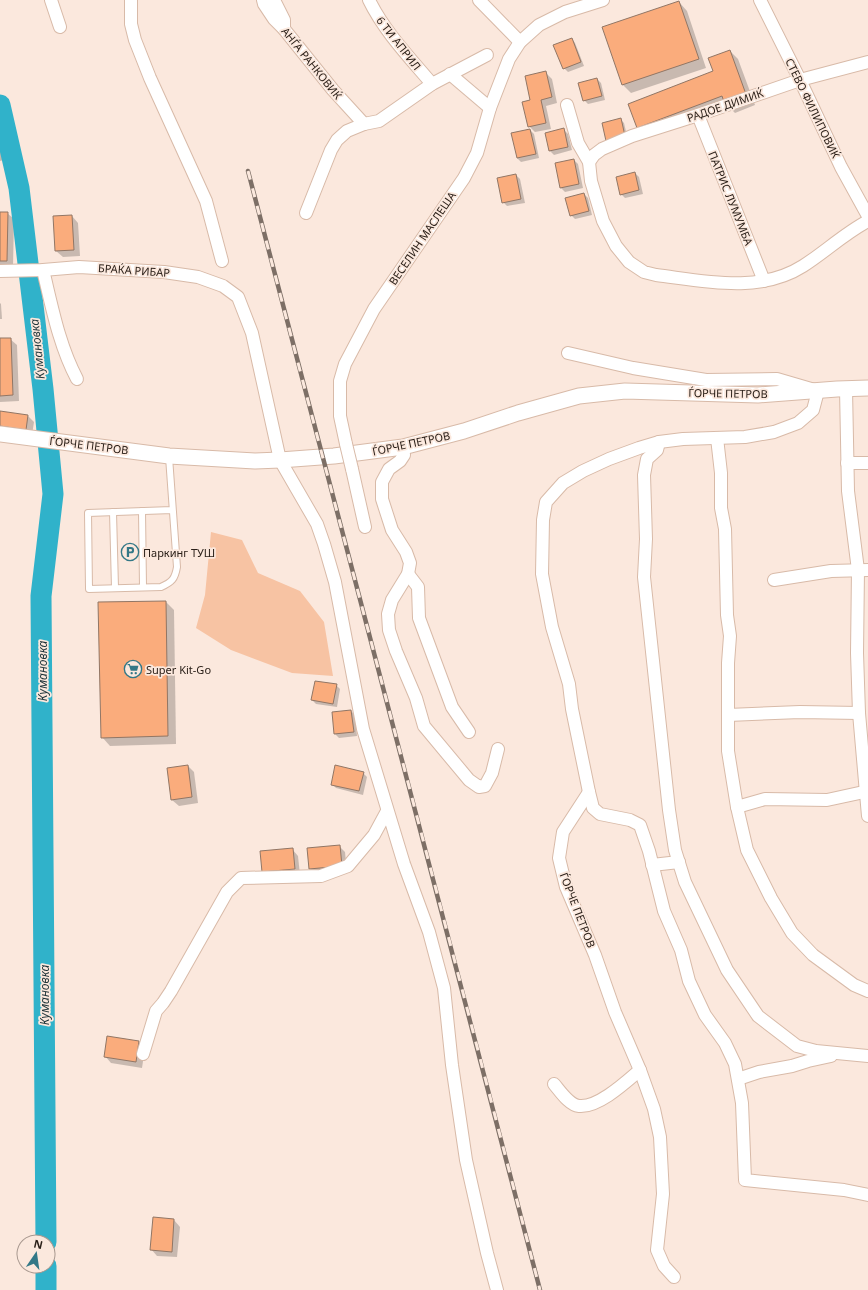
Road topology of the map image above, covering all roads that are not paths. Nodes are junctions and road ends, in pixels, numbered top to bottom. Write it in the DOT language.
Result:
graph roads {
  1 [pos="51,0"];
  2 [pos="131,0"];
  3 [pos="263,0"];
  4 [pos="274,0"];
  5 [pos="369,0"];
  6 [pos="479,0"];
  7 [pos="603,0"];
  8 [pos="760,0"];
  9 [pos="60,27"];
  10 [pos="284,29"];
  11 [pos="520,42"];
  12 [pos="487,55"];
  13 [pos="868,62"];
  14 [pos="450,74"];
  15 [pos="800,80"];
  16 [pos="432,84"];
  17 [pos="567,105"];
  18 [pos="490,108"];
  19 [pos="698,115"];
  20 [pos="364,124"];
  21 [pos="589,162"];
  22 [pos="306,213"];
  23 [pos="868,216"];
  24 [pos="868,220"];
  25 [pos="222,261"];
  26 [pos="0,270"];
  27 [pos="43,270"];
  28 [pos="764,281"];
  29 [pos="568,353"];
  30 [pos="77,379"];
  31 [pos="868,388"];
  32 [pos="846,389"];
  33 [pos="818,391"];
  34 [pos="1,434"];
  35 [pos="716,438"];
  36 [pos="659,442"];
  37 [pos="403,447"];
  38 [pos="169,456"];
  39 [pos="280,460"];
  40 [pos="847,463"];
  41 [pos="868,463"];
  42 [pos="172,510"];
  43 [pos="142,511"];
  44 [pos="113,512"];
  45 [pos="365,527"];
  46 [pos="863,570"];
  47 [pos="408,574"];
  48 [pos="774,580"];
  49 [pos="143,587"];
  50 [pos="115,588"];
  51 [pos="859,713"];
  52 [pos="728,715"];
  53 [pos="469,732"];
  54 [pos="498,749"];
  55 [pos="867,791"];
  56 [pos="589,792"];
  57 [pos="737,807"];
  58 [pos="387,811"];
  59 [pos="868,816"];
  60 [pos="679,862"];
  61 [pos="652,865"];
  62 [pos="868,991"];
  63 [pos="844,1053"];
  64 [pos="143,1054"];
  65 [pos="868,1056"];
  66 [pos="640,1070"];
  67 [pos="738,1079"];
  68 [pos="554,1084"];
  69 [pos="868,1195"];
  70 [pos="674,1277"];
  71 [pos="497,1290"];
  1 -- 9 [label="street"];
  2 -- 25 [label="street"];
  3 -- 10 [label="street, АНЃА РАНКОВИЌ"];
  4 -- 10 [label="street"];
  5 -- 16 [label="street, 6 ТИ АПРИЛ"];
  6 -- 11 [label="street"];
  7 -- 11 [label="street, ВЕСЕЛИН МАСЛЕША"];
  8 -- 15 [label="street, СТЕВО ФИЛИПОВИЌ"];
  10 -- 20 [label="street, АНЃА РАНКОВИЌ"];
  11 -- 18 [label="street, ВЕСЕЛИН МАСЛЕША"];
  12 -- 14 [label="street"];
  13 -- 15 [label="street, РАДОЕ ДИМИЌ"];
  14 -- 16 [label="street"];
  14 -- 18 [label="street"];
  15 -- 19 [label="street, РАДОЕ ДИМИЌ"];
  15 -- 23 [label="street, СТЕВО ФИЛИПОВИЌ"];
  16 -- 20 [label="street"];
  17 -- 21 [label="street"];
  18 -- 45 [label="street, ВЕСЕЛИН МАСЛЕША, bridge"];
  19 -- 21 [label="street, РАДОЕ ДИМИЌ"];
  19 -- 28 [label="street, ПАТРИС ЛУМУМБА"];
  20 -- 22 [label="street"];
  21 -- 28 [label="street"];
  24 -- 28 [label="street"];
  26 -- 27 [label="street, БРАЌА РИБАР"];
  27 -- 30 [label="street"];
  27 -- 39 [label="street, БРАЌА РИБАР"];
  29 -- 33 [label="street"];
  31 -- 32 [label="street, ЃОРЧЕ ПЕТРОВ"];
  32 -- 33 [label="street, ЃОРЧЕ ПЕТРОВ"];
  32 -- 40 [label="street"];
  33 -- 35 [label="street"];
  33 -- 37 [label="street, ЃОРЧЕ ПЕТРОВ"];
  34 -- 38 [label="street, ЃОРЧЕ ПЕТРОВ"];
  35 -- 36 [label="street"];
  35 -- 52 [label="street"];
  36 -- 56 [label="street"];
  36 -- 60 [label="street"];
  37 -- 39 [label="street, ЃОРЧЕ ПЕТРОВ"];
  37 -- 47 [label="street"];
  38 -- 39 [label="street, ЃОРЧЕ ПЕТРОВ"];
  38 -- 42 [label="lane"];
  39 -- 58 [label="street, БРАЌА РИБАР"];
  40 -- 41 [label="street"];
  40 -- 46 [label="street"];
  42 -- 43 [label="lane"];
  42 -- 49 [label="lane"];
  43 -- 44 [label="lane"];
  43 -- 49 [label="lane"];
  44 -- 50 [label="lane"];
  44 -- 50 [label="lane"];
  46 -- 48 [label="street"];
  46 -- 51 [label="street"];
  47 -- 53 [label="street"];
  47 -- 54 [label="street"];
  49 -- 50 [label="lane"];
  51 -- 52 [label="street"];
  51 -- 55 [label="street"];
  52 -- 57 [label="street"];
  55 -- 57 [label="street"];
  55 -- 59 [label="street"];
  56 -- 61 [label="street"];
  56 -- 66 [label="street, ЃОРЧЕ ПЕТРОВ"];
  57 -- 62 [label="street"];
  58 -- 64 [label="street"];
  58 -- 71 [label="street, БРАЌА РИБАР"];
  60 -- 61 [label="street"];
  60 -- 63 [label="street"];
  61 -- 67 [label="street"];
  63 -- 65 [label="street"];
  63 -- 67 [label="street"];
  66 -- 68 [label="street"];
  66 -- 70 [label="street, ЃОРЧЕ ПЕТРОВ"];
  67 -- 69 [label="street"];
}
